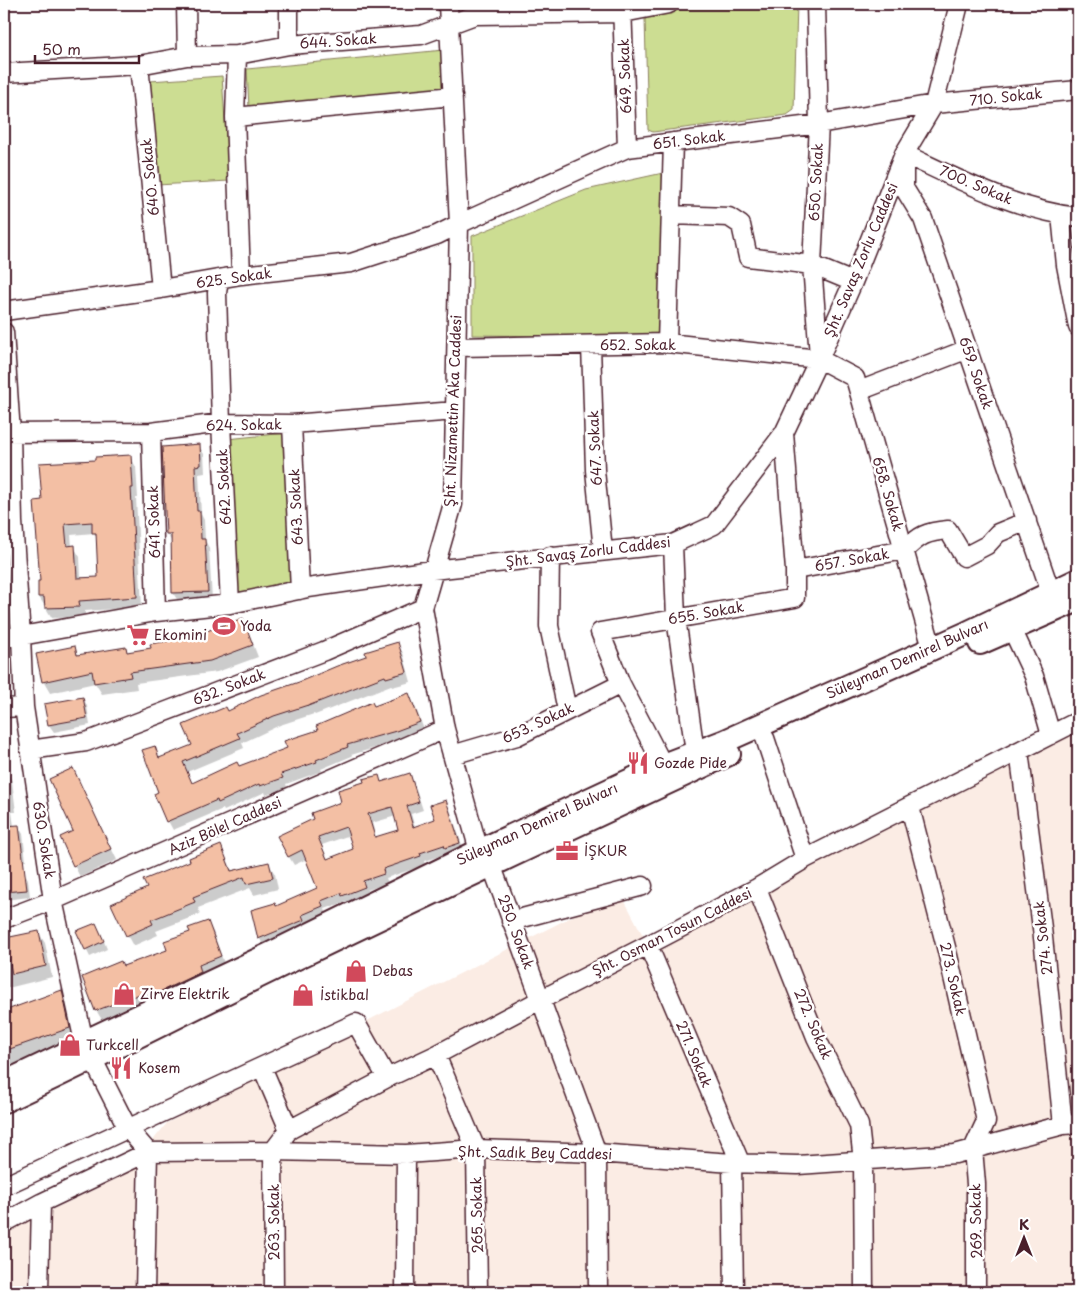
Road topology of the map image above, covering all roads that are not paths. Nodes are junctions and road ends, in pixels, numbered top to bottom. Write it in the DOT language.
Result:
graph roads {
  1 [pos="186,4"];
  2 [pos="289,4"];
  3 [pos="448,4"];
  4 [pos="669,4"];
  5 [pos="816,4"];
  6 [pos="959,4"];
  7 [pos="622,8"];
  8 [pos="449,24"];
  9 [pos="289,45"];
  10 [pos="237,55"];
  11 [pos="187,56"];
  12 [pos="138,65"];
  13 [pos="4,73"];
  14 [pos="1078,90"];
  15 [pos="453,96"];
  16 [pos="934,104"];
  17 [pos="234,117"];
  18 [pos="819,124"];
  19 [pos="673,142"];
  20 [pos="627,148"];
  21 [pos="904,154"];
  22 [pos="1060,215"];
  23 [pos="671,216"];
  24 [pos="1078,217"];
  25 [pos="459,224"];
  26 [pos="812,265"];
  27 [pos="241,275"];
  28 [pos="219,279"];
  29 [pos="853,282"];
  30 [pos="160,289"];
  31 [pos="4,311"];
  32 [pos="1078,327"];
  33 [pos="4,332"];
  34 [pos="667,343"];
  35 [pos="591,344"];
  36 [pos="457,347"];
  37 [pos="968,349"];
  38 [pos="819,359"];
  39 [pos="859,391"];
  40 [pos="455,411"];
  41 [pos="220,423"];
  42 [pos="292,424"];
  43 [pos="151,432"];
  44 [pos="8,433"];
  45 [pos="784,433"];
  46 [pos="8,522"];
  47 [pos="1027,522"];
  48 [pos="672,544"];
  49 [pos="905,550"];
  50 [pos="603,551"];
  51 [pos="550,556"];
  52 [pos="432,570"];
  53 [pos="795,570"];
  54 [pos="1078,580"];
  55 [pos="300,590"];
  56 [pos="1051,593"];
  57 [pos="1078,600"];
  58 [pos="230,604"];
  59 [pos="423,608"];
  60 [pos="156,612"];
  61 [pos="676,618"];
  62 [pos="1012,629"];
  63 [pos="21,636"];
  64 [pos="4,637"];
  65 [pos="932,648"];
  66 [pos="621,684"];
  67 [pos="24,707"];
  68 [pos="4,708"];
  69 [pos="567,710"];
  70 [pos="1078,721"];
  71 [pos="445,730"];
  72 [pos="1051,735"];
  73 [pos="765,738"];
  74 [pos="30,750"];
  75 [pos="1019,751"];
  76 [pos="695,752"];
  77 [pos="452,755"];
  78 [pos="663,765"];
  79 [pos="910,807"];
  80 [pos="485,858"];
  81 [pos="805,858"];
  82 [pos="643,886"];
  83 [pos="757,888"];
  84 [pos="54,900"];
  85 [pos="4,919"];
  86 [pos="511,921"];
  87 [pos="648,945"];
  88 [pos="540,1000"];
  89 [pos="89,1051"];
  90 [pos="436,1055"];
  91 [pos="262,1067"];
  92 [pos="387,1078"];
  93 [pos="4,1084"];
  94 [pos="4,1101"];
  95 [pos="1071,1124"];
  96 [pos="128,1129"];
  97 [pos="289,1130"];
  98 [pos="476,1149"];
  99 [pos="973,1149"];
  100 [pos="273,1151"];
  101 [pos="148,1152"];
  102 [pos="597,1152"];
  103 [pos="406,1154"];
  104 [pos="863,1161"];
  105 [pos="736,1162"];
  106 [pos="4,1186"];
  107 [pos="41,1203"];
  108 [pos="4,1223"];
  109 [pos="40,1292"];
  110 [pos="145,1292"];
  111 [pos="274,1292"];
  112 [pos="405,1292"];
  113 [pos="478,1292"];
  114 [pos="598,1292"];
  115 [pos="734,1292"];
  116 [pos="864,1292"];
  117 [pos="976,1292"];
  1 -- 11 [label="street"];
  2 -- 9 [label="street"];
  3 -- 8 [label="street, Şht. Nizamettin Aka Caddesi"];
  4 -- 7 [label="street, 644. Sokak"];
  5 -- 18 [label="street, 650. Sokak"];
  6 -- 16 [label="street, Şht. Savaş Zorlu Caddesi"];
  7 -- 8 [label="street, 644. Sokak"];
  7 -- 20 [label="street, 649. Sokak"];
  8 -- 9 [label="street, 644. Sokak"];
  8 -- 15 [label="street, Şht. Nizamettin Aka Caddesi"];
  9 -- 10 [label="street, 644. Sokak"];
  10 -- 11 [label="street, 644. Sokak"];
  10 -- 17 [label="street"];
  11 -- 12 [label="street, 644. Sokak"];
  12 -- 13 [label="street, 644. Sokak"];
  12 -- 30 [label="street, 640. Sokak"];
  14 -- 16 [label="street, 710. Sokak"];
  15 -- 17 [label="street"];
  15 -- 25 [label="street, Şht. Nizamettin Aka Caddesi"];
  16 -- 18 [label="street, 651. Sokak"];
  16 -- 21 [label="street, Şht. Savaş Zorlu Caddesi"];
  17 -- 27 [label="street"];
  18 -- 19 [label="street, 651. Sokak"];
  18 -- 26 [label="street, 650. Sokak"];
  19 -- 20 [label="street, 651. Sokak"];
  19 -- 23 [label="street"];
  20 -- 25 [label="street, 651. Sokak"];
  21 -- 22 [label="street, 700. Sokak"];
  21 -- 29 [label="street, Şht. Savaş Zorlu Caddesi"];
  21 -- 37 [label="street, 659. Sokak"];
  22 -- 24 [label="street, 700. Sokak"];
  22 -- 32 [label="street"];
  23 -- 26 [label="street"];
  23 -- 34 [label="street"];
  25 -- 27 [label="street, 625. Sokak"];
  25 -- 36 [label="street, Şht. Nizamettin Aka Caddesi"];
  26 -- 29 [label="street"];
  26 -- 38 [label="street, 650. Sokak"];
  27 -- 28 [label="street, 625. Sokak"];
  28 -- 30 [label="street, 625. Sokak"];
  28 -- 41 [label="street, 642. Sokak"];
  29 -- 38 [label="street, Şht. Savaş Zorlu Caddesi"];
  30 -- 31 [label="street, 625. Sokak"];
  33 -- 44 [label="street, 630. Sokak"];
  34 -- 35 [label="street, 652. Sokak"];
  34 -- 38 [label="street, 652. Sokak"];
  35 -- 36 [label="street, 652. Sokak"];
  35 -- 50 [label="street, 647. Sokak"];
  36 -- 40 [label="street, Şht. Nizamettin Aka Caddesi"];
  37 -- 39 [label="street"];
  37 -- 47 [label="street, 659. Sokak"];
  38 -- 39 [label="street, 658. Sokak"];
  38 -- 45 [label="street, Şht. Savaş Zorlu Caddesi"];
  39 -- 49 [label="street, 658. Sokak"];
  40 -- 42 [label="street, 624. Sokak"];
  40 -- 52 [label="street, Şht. Nizamettin Aka Caddesi"];
  41 -- 42 [label="street, 624. Sokak"];
  41 -- 43 [label="street, 624. Sokak"];
  41 -- 58 [label="street, 642. Sokak"];
  42 -- 55 [label="street, 643. Sokak"];
  43 -- 44 [label="street, 624. Sokak"];
  43 -- 60 [label="street, 641. Sokak"];
  44 -- 46 [label="street, 630. Sokak"];
  45 -- 48 [label="street, Şht. Savaş Zorlu Caddesi"];
  45 -- 53 [label="street, 655. Sokak"];
  46 -- 63 [label="street, 630. Sokak"];
  47 -- 49 [label="street, 657. Sokak"];
  47 -- 56 [label="street, 659. Sokak"];
  48 -- 50 [label="street, Şht. Savaş Zorlu Caddesi"];
  48 -- 61 [label="street"];
  49 -- 53 [label="street, 657. Sokak"];
  49 -- 65 [label="street, 658. Sokak"];
  50 -- 51 [label="street, Şht. Savaş Zorlu Caddesi"];
  51 -- 52 [label="street, Şht. Savaş Zorlu Caddesi"];
  51 -- 69 [label="street"];
  52 -- 55 [label="street, Şht. Savaş Zorlu Caddesi"];
  52 -- 59 [label="street, Şht. Nizamettin Aka Caddesi"];
  53 -- 61 [label="street, 655. Sokak"];
  54 -- 56 [label="main road, Süleyman Demirel Bulvarı"];
  55 -- 58 [label="street, Şht. Savaş Zorlu Caddesi"];
  56 -- 65 [label="main road, Süleyman Demirel Bulvarı"];
  57 -- 62 [label="main road, Süleyman Demirel Bulvarı"];
  58 -- 60 [label="street, Şht. Savaş Zorlu Caddesi"];
  59 -- 71 [label="street, Şht. Nizamettin Aka Caddesi"];
  59 -- 74 [label="street, 632. Sokak"];
  60 -- 63 [label="street, Şht. Savaş Zorlu Caddesi"];
  61 -- 66 [label="street, 655. Sokak"];
  61 -- 76 [label="street"];
  62 -- 72 [label="street"];
  62 -- 73 [label="main road, Süleyman Demirel Bulvarı"];
  63 -- 64 [label="street, Şht. Savaş Zorlu Caddesi"];
  63 -- 67 [label="street, 630. Sokak"];
  65 -- 76 [label="main road, Süleyman Demirel Bulvarı"];
  66 -- 69 [label="street, 653. Sokak"];
  66 -- 78 [label="street, 655. Sokak"];
  67 -- 68 [label="street"];
  67 -- 74 [label="street, 630. Sokak"];
  69 -- 77 [label="street, 653. Sokak"];
  70 -- 72 [label="street, Şht. Osman Tosun Caddesi"];
  71 -- 77 [label="street, Şht. Nizamettin Aka Caddesi"];
  71 -- 84 [label="street, Aziz Bölel Caddesi"];
  72 -- 75 [label="street, Şht. Osman Tosun Caddesi"];
  73 -- 80 [label="main road, Süleyman Demirel Bulvarı"];
  73 -- 81 [label="street"];
  74 -- 84 [label="street, 630. Sokak"];
  75 -- 79 [label="street, Şht. Osman Tosun Caddesi"];
  75 -- 95 [label="street, 274. Sokak"];
  76 -- 78 [label="main road, Süleyman Demirel Bulvarı"];
  77 -- 80 [label="street, Şht. Nizamettin Aka Caddesi"];
  78 -- 80 [label="main road, Süleyman Demirel Bulvarı"];
  79 -- 81 [label="street, Şht. Osman Tosun Caddesi"];
  79 -- 99 [label="street, 273. Sokak"];
  80 -- 86 [label="street, 250. Sokak"];
  80 -- 89 [label="main road, Süleyman Demirel Bulvarı"];
  81 -- 83 [label="street, Şht. Osman Tosun Caddesi"];
  82 -- 86 [label="street"];
  83 -- 87 [label="street, Şht. Osman Tosun Caddesi"];
  83 -- 104 [label="street, 272. Sokak"];
  84 -- 85 [label="street, Aziz Bölel Caddesi"];
  84 -- 89 [label="street, 630. Sokak"];
  86 -- 88 [label="street, 250. Sokak"];
  87 -- 88 [label="street, Şht. Osman Tosun Caddesi"];
  87 -- 105 [label="street, 271. Sokak"];
  88 -- 90 [label="street, Şht. Osman Tosun Caddesi"];
  88 -- 102 [label="street, 250. Sokak"];
  89 -- 93 [label="main road, Süleyman Demirel Bulvarı"];
  89 -- 94 [label="main road, Süleyman Demirel Bulvarı"];
  89 -- 96 [label="street, 630. Sokak"];
  90 -- 92 [label="street, Şht. Osman Tosun Caddesi"];
  90 -- 98 [label="street, 265. Sokak"];
  91 -- 92 [label="street"];
  91 -- 96 [label="street"];
  91 -- 97 [label="street"];
  92 -- 97 [label="street, Şht. Osman Tosun Caddesi"];
  95 -- 99 [label="street, Şht. Sadık Bey Caddesi"];
  96 -- 101 [label="street, 630. Sokak"];
  96 -- 106 [label="street"];
  97 -- 100 [label="street, Şht. Osman Tosun Caddesi"];
  98 -- 102 [label="street, Şht. Sadık Bey Caddesi"];
  98 -- 103 [label="street, Şht. Sadık Bey Caddesi"];
  98 -- 113 [label="street, 265. Sokak"];
  99 -- 104 [label="street, Şht. Sadık Bey Caddesi"];
  99 -- 117 [label="street, 269. Sokak"];
  100 -- 101 [label="street, Şht. Sadık Bey Caddesi"];
  100 -- 103 [label="street, Şht. Sadık Bey Caddesi"];
  100 -- 111 [label="street, 263. Sokak"];
  101 -- 107 [label="street, Şht. Sadık Bey Caddesi"];
  101 -- 110 [label="street"];
  102 -- 105 [label="street, Şht. Sadık Bey Caddesi"];
  102 -- 114 [label="street"];
  103 -- 112 [label="street"];
  104 -- 105 [label="street, Şht. Sadık Bey Caddesi"];
  104 -- 116 [label="street, 272. Sokak"];
  105 -- 115 [label="street"];
  107 -- 108 [label="street, Şht. Sadık Bey Caddesi"];
  107 -- 109 [label="street"];
}
